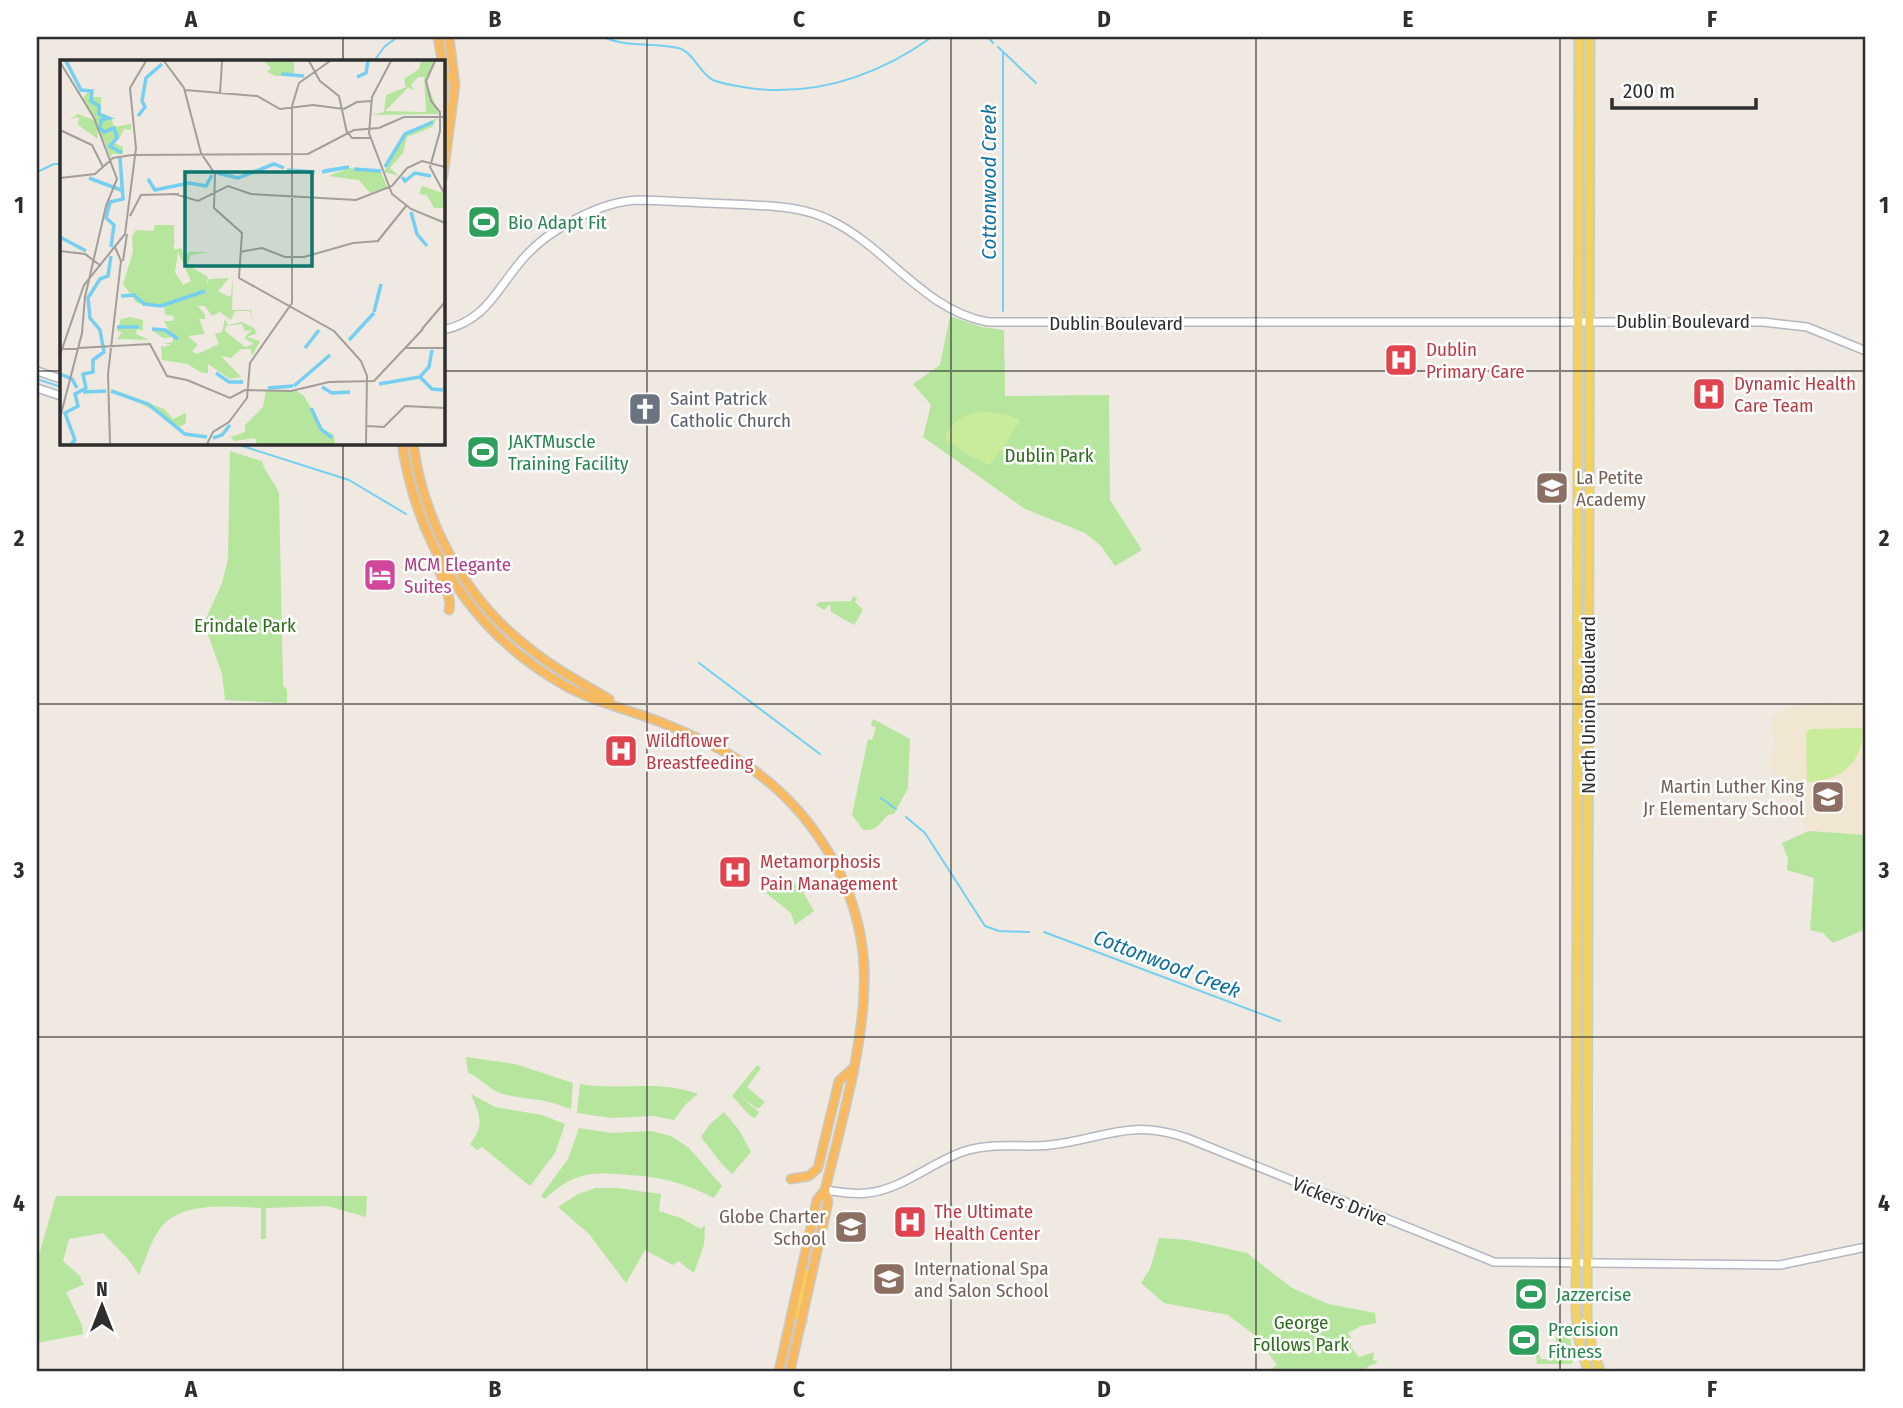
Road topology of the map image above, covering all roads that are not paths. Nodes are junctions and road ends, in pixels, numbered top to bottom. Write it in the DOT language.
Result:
graph roads {
  1 [pos="438,37"];
  2 [pos="449,37"];
  3 [pos="1579,37"];
  4 [pos="1590,37"];
  5 [pos="442,60"];
  6 [pos="444,71"];
  7 [pos="444,92"];
  8 [pos="444,168"];
  9 [pos="1577,321"];
  10 [pos="1588,321"];
  11 [pos="444,331"];
  12 [pos="1866,351"];
  13 [pos="37,371"];
  14 [pos="60,379"];
  15 [pos="37,388"];
  16 [pos="60,396"];
  17 [pos="402,444"];
  18 [pos="413,444"];
  19 [pos="427,535"];
  20 [pos="486,607"];
  21 [pos="474,610"];
  22 [pos="449,611"];
  23 [pos="624,708"];
  24 [pos="852,1069"];
  25 [pos="1576,1126"];
  26 [pos="1588,1167"];
  27 [pos="791,1179"];
  28 [pos="825,1190"];
  29 [pos="1866,1247"];
  30 [pos="1576,1265"];
  31 [pos="1588,1265"];
  32 [pos="802,1269"];
  33 [pos="802,1321"];
  34 [pos="1587,1368"];
  35 [pos="779,1371"];
  36 [pos="790,1371"];
  37 [pos="1597,1371"];
  1 -- 5 [label="highway"];
  2 -- 8 [label="highway"];
  3 -- 9 [label="main road, North Union Boulevard"];
  4 -- 10 [label="main road, North Union Boulevard"];
  6 -- 7 [label="highway"];
  9 -- 10 [label="main road, Dublin Boulevard"];
  9 -- 11 [label="main road, Dublin Boulevard"];
  9 -- 25 [label="main road, North Union Boulevard"];
  10 -- 12 [label="main road, Dublin Boulevard"];
  10 -- 26 [label="main road, North Union Boulevard"];
  13 -- 14 [label="main road"];
  15 -- 16 [label="main road"];
  17 -- 19 [label="highway"];
  18 -- 20 [label="highway"];
  19 -- 21 [label="highway"];
  19 -- 22 [label="highway"];
  20 -- 21 [label="highway"];
  20 -- 23 [label="highway"];
  21 -- 23 [label="highway"];
  23 -- 24 [label="highway"];
  24 -- 27 [label="highway"];
  24 -- 28 [label="highway"];
  25 -- 26 [label="main road"];
  25 -- 30 [label="main road, North Union Boulevard"];
  26 -- 31 [label="main road, North Union Boulevard"];
  28 -- 30 [label="main road, Vickers Drive"];
  28 -- 32 [label="highway"];
  28 -- 33 [label="highway"];
  29 -- 31 [label="main road, Vickers Drive"];
  30 -- 31 [label="main road, Vickers Drive"];
  30 -- 34 [label="main road, North Union Boulevard"];
  31 -- 37 [label="main road, North Union Boulevard"];
  32 -- 33 [label="main road"];
  32 -- 35 [label="highway"];
  33 -- 36 [label="highway"];
  34 -- 37 [label="main road"];
}
